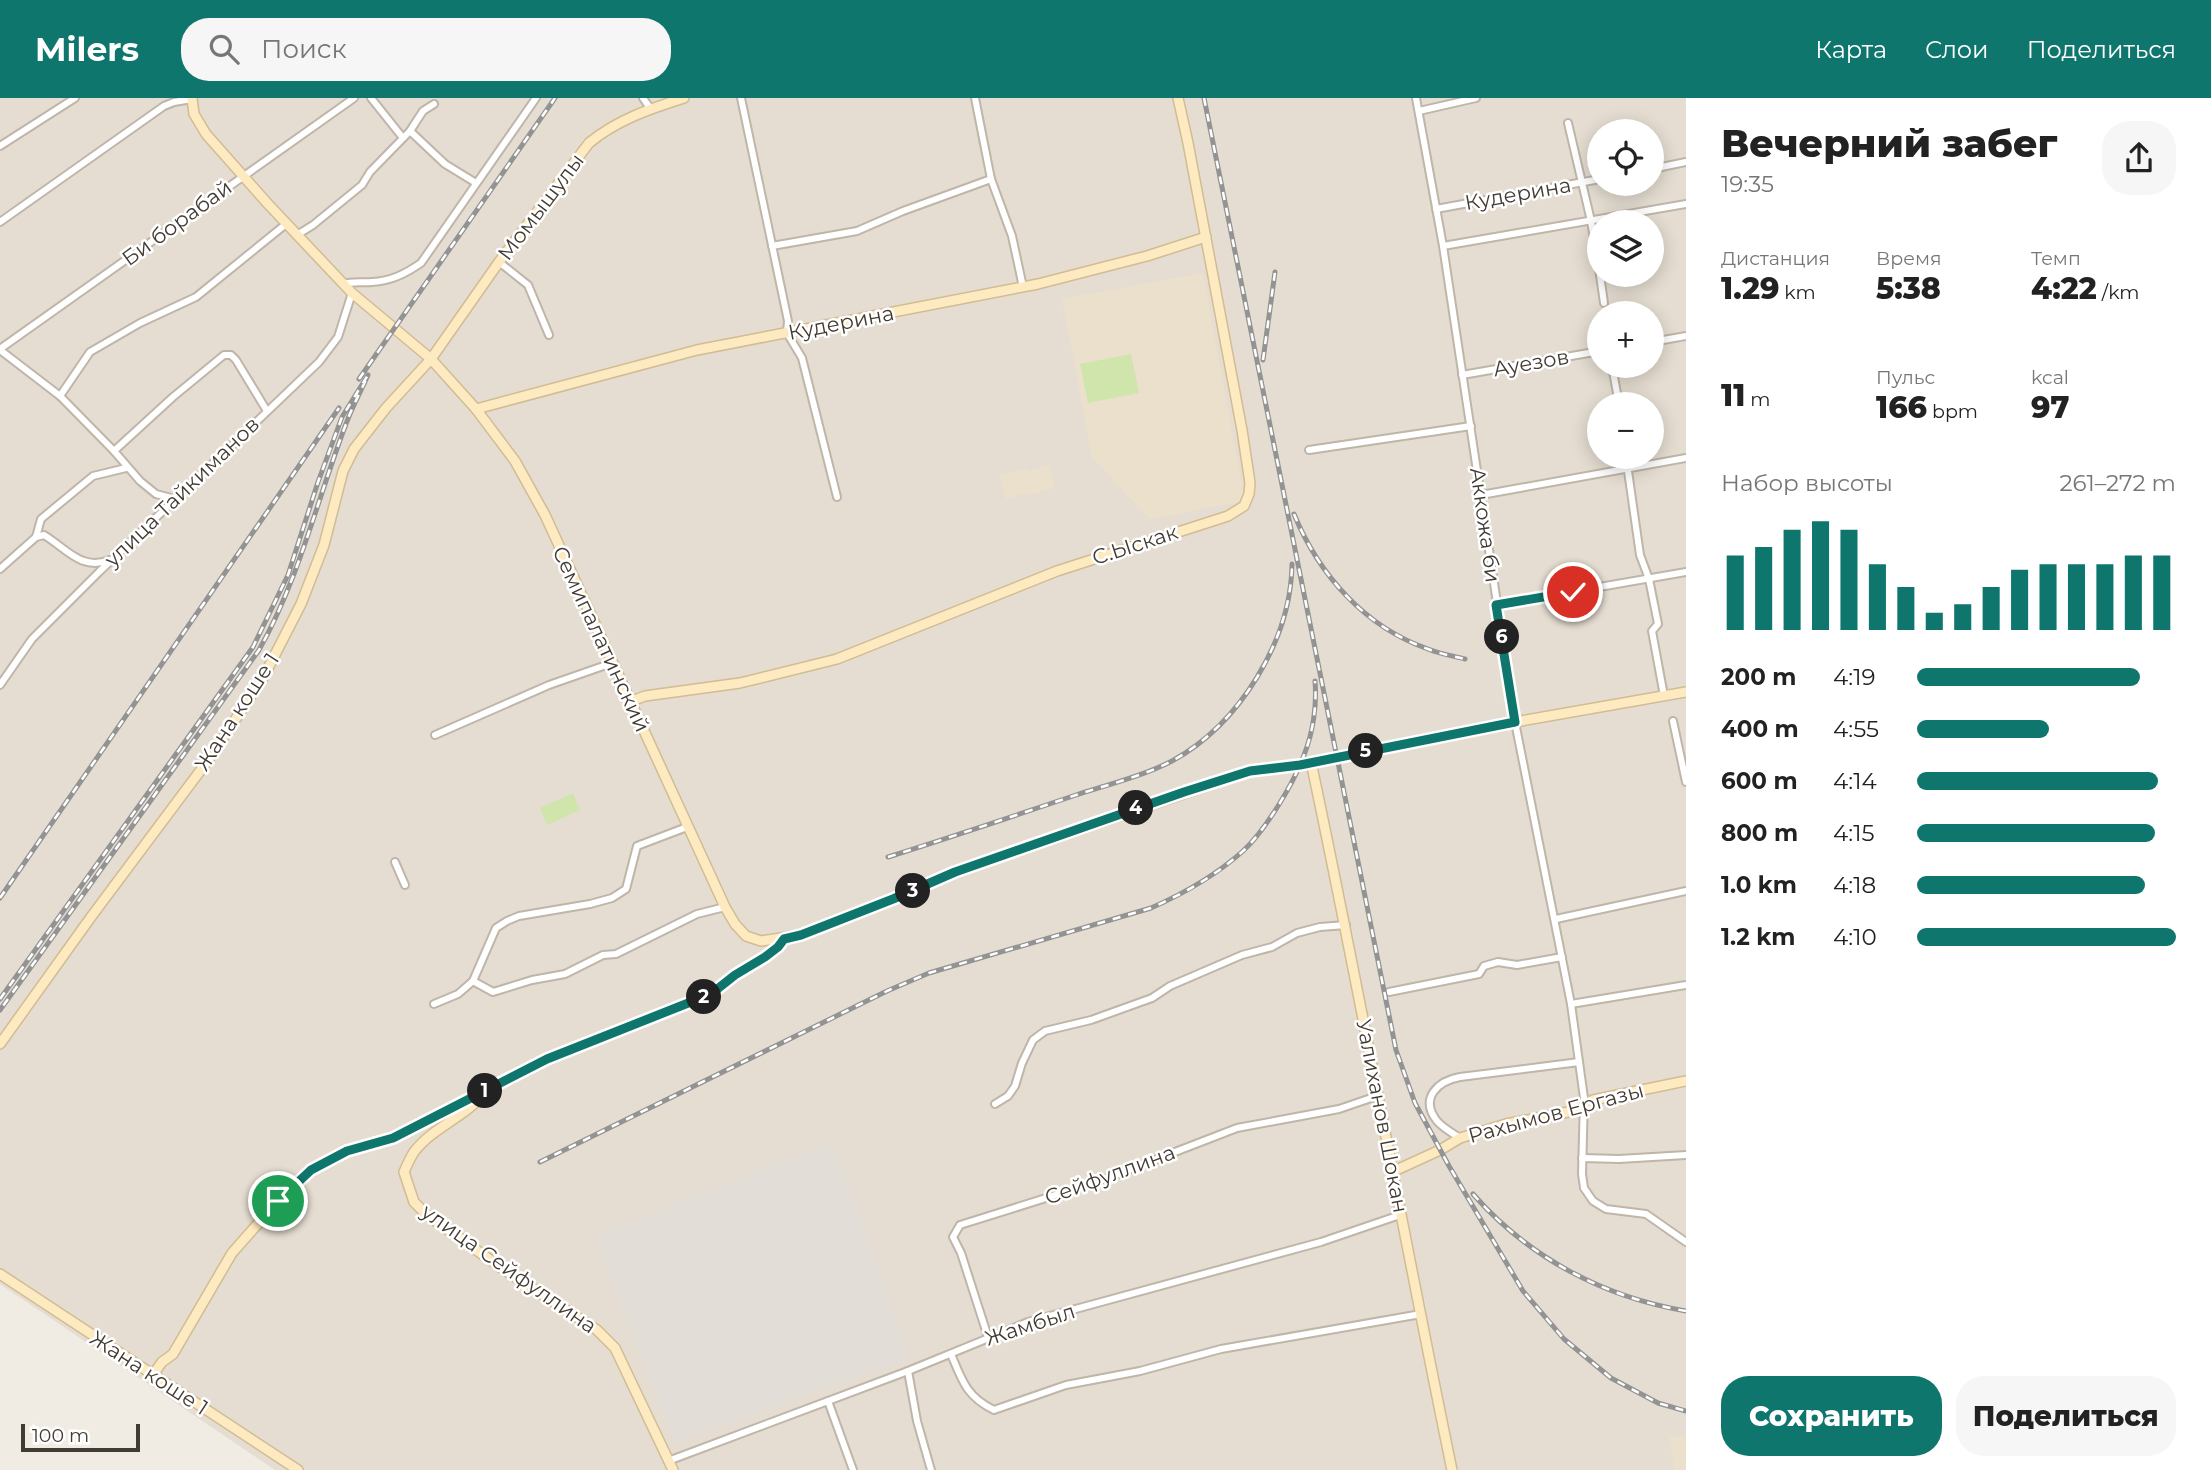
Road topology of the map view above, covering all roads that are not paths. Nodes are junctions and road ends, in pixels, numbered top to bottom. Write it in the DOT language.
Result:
graph roads {
  1 [pos="75,98"];
  2 [pos="354,98"];
  3 [pos="371,98"];
  4 [pos="536,98"];
  5 [pos="643,98"];
  6 [pos="684,98"];
  7 [pos="741,98"];
  8 [pos="975,98"];
  9 [pos="1178,98"];
  10 [pos="1416,98"];
  11 [pos="1476,98"];
  12 [pos="189,99"];
  13 [pos="434,104"];
  14 [pos="650,108"];
  15 [pos="1419,111"];
  16 [pos="1568,123"];
  17 [pos="410,131"];
  18 [pos="403,138"];
  19 [pos="0,146"];
  20 [pos="1686,162"];
  21 [pos="1664,167"];
  22 [pos="242,176"];
  23 [pos="991,179"];
  24 [pos="1587,182"];
  25 [pos="476,183"];
  26 [pos="1581,183"];
  27 [pos="1686,204"];
  28 [pos="1436,209"];
  29 [pos="1588,210"];
  30 [pos="1650,210"];
  31 [pos="1587,221"];
  32 [pos="0,222"];
  33 [pos="286,224"];
  34 [pos="297,235"];
  35 [pos="1206,237"];
  36 [pos="772,246"];
  37 [pos="1443,247"];
  38 [pos="499,262"];
  39 [pos="343,284"];
  40 [pos="1023,287"];
  41 [pos="352,293"];
  42 [pos="787,333"];
  43 [pos="549,335"];
  44 [pos="1686,336"];
  45 [pos="1664,340"];
  46 [pos="0,350"];
  47 [pos="1587,353"];
  48 [pos="431,359"];
  49 [pos="1462,375"];
  50 [pos="60,396"];
  51 [pos="476,409"];
  52 [pos="267,411"];
  53 [pos="1471,426"];
  54 [pos="1309,450"];
  55 [pos="114,451"];
  56 [pos="1686,458"];
  57 [pos="127,468"];
  58 [pos="1627,470"];
  59 [pos="1481,495"];
  60 [pos="836,497"];
  61 [pos="175,499"];
  62 [pos="36,537"];
  63 [pos="115,558"];
  64 [pos="0,569"];
  65 [pos="1686,572"];
  66 [pos="1649,579"];
  67 [pos="1496,605"];
  68 [pos="612,663"];
  69 [pos="0,685"];
  70 [pos="1686,692"];
  71 [pos="1664,696"];
  72 [pos="629,702"];
  73 [pos="1673,721"];
  74 [pos="1515,722"];
  75 [pos="435,735"];
  76 [pos="1311,762"];
  77 [pos="1686,782"];
  78 [pos="687,827"];
  79 [pos="395,862"];
  80 [pos="405,884"];
  81 [pos="1686,891"];
  82 [pos="725,907"];
  83 [pos="1556,919"];
  84 [pos="1346,925"];
  85 [pos="784,939"];
  86 [pos="1562,957"];
  87 [pos="473,981"];
  88 [pos="1686,985"];
  89 [pos="1389,992"];
  90 [pos="434,1004"];
  91 [pos="1571,1004"];
  92 [pos="0,1044"];
  93 [pos="1579,1062"];
  94 [pos="1686,1081"];
  95 [pos="488,1089"];
  96 [pos="1377,1096"];
  97 [pos="995,1104"];
  98 [pos="1584,1106"];
  99 [pos="1460,1138"];
  100 [pos="1686,1156"];
  101 [pos="1582,1158"];
  102 [pos="1392,1172"];
  103 [pos="1400,1214"];
  104 [pos="1686,1242"];
  105 [pos="0,1274"];
  106 [pos="1421,1314"];
  107 [pos="988,1337"];
  108 [pos="951,1354"];
  109 [pos="908,1371"];
  110 [pos="152,1376"];
  111 [pos="828,1401"];
  112 [pos="671,1465"];
  113 [pos="298,1470"];
  114 [pos="853,1470"];
  115 [pos="932,1470"];
  116 [pos="1452,1470"];
  1 -- 19 [label="street"];
  2 -- 22 [label="street, Би борабай"];
  3 -- 18 [label="street"];
  4 -- 25 [label="street"];
  5 -- 14 [label="street"];
  6 -- 14 [label="street, Момышулы"];
  7 -- 36 [label="street"];
  8 -- 23 [label="street"];
  9 -- 35 [label="street, С.Ыскак"];
  10 -- 15 [label="street, Аккожа би"];
  11 -- 15 [label="street"];
  12 -- 22 [label="street, Семипалатинский"];
  12 -- 32 [label="street"];
  13 -- 17 [label="street"];
  14 -- 38 [label="street, Момышулы"];
  15 -- 28 [label="street, Аккожа би"];
  16 -- 26 [label="street"];
  17 -- 18 [label="street"];
  17 -- 25 [label="street"];
  18 -- 34 [label="street"];
  20 -- 21 [label="street"];
  22 -- 33 [label="street, Семипалатинский"];
  22 -- 46 [label="street, Би борабай"];
  23 -- 36 [label="street"];
  23 -- 40 [label="street"];
  24 -- 26 [label="street, Кудерина"];
  25 -- 39 [label="street"];
  26 -- 28 [label="street, Кудерина"];
  26 -- 29 [label="street"];
  27 -- 30 [label="street, Кудерина"];
  28 -- 37 [label="street, Аккожа би"];
  31 -- 37 [label="street, Кудерина"];
  33 -- 34 [label="street, Семипалатинский"];
  33 -- 50 [label="street"];
  34 -- 39 [label="street, Семипалатинский"];
  35 -- 40 [label="street, Кудерина"];
  35 -- 72 [label="street, С.Ыскак"];
  36 -- 42 [label="street"];
  37 -- 49 [label="street, Аккожа би"];
  38 -- 43 [label="street"];
  38 -- 48 [label="street, Момышулы"];
  39 -- 41 [label="street, Семипалатинский"];
  40 -- 42 [label="street, Кудерина"];
  41 -- 48 [label="street, Семипалатинский"];
  41 -- 52 [label="street, улица Тайкиманов"];
  42 -- 51 [label="street, Кудерина"];
  42 -- 60 [label="street"];
  44 -- 45 [label="street"];
  46 -- 50 [label="street"];
  47 -- 49 [label="street, Ауезов"];
  48 -- 51 [label="street, Семипалатинский"];
  48 -- 92 [label="street, Жана коше 1"];
  49 -- 53 [label="street, Аккожа би"];
  50 -- 55 [label="street"];
  51 -- 68 [label="street, Семипалатинский"];
  52 -- 55 [label="street"];
  52 -- 61 [label="street, улица Тайкиманов"];
  53 -- 54 [label="street"];
  53 -- 59 [label="street, Аккожа би"];
  55 -- 57 [label="street"];
  56 -- 58 [label="street"];
  57 -- 61 [label="street"];
  57 -- 62 [label="street"];
  58 -- 59 [label="street"];
  58 -- 66 [label="street"];
  59 -- 67 [label="street, Аккожа би"];
  61 -- 63 [label="street, улица Тайкиманов"];
  62 -- 63 [label="street"];
  62 -- 64 [label="street"];
  63 -- 69 [label="street, улица Тайкиманов"];
  65 -- 66 [label="street"];
  66 -- 67 [label="street"];
  66 -- 71 [label="street"];
  67 -- 74 [label="street, Аккожа би"];
  68 -- 72 [label="street, Семипалатинский"];
  68 -- 75 [label="street"];
  70 -- 71 [label="street"];
  71 -- 74 [label="street"];
  72 -- 78 [label="street, Семипалатинский"];
  73 -- 77 [label="street"];
  74 -- 76 [label="street"];
  74 -- 83 [label="street, Аккожа би"];
  76 -- 84 [label="street, Уалиханов Шокан"];
  76 -- 85 [label="street"];
  78 -- 82 [label="street, Семипалатинский"];
  78 -- 87 [label="street"];
  79 -- 80 [label="street"];
  81 -- 83 [label="street"];
  82 -- 85 [label="street, Семипалатинский"];
  82 -- 87 [label="street"];
  83 -- 86 [label="street, Аккожа би"];
  84 -- 96 [label="street, Уалиханов Шокан"];
  84 -- 97 [label="street"];
  85 -- 95 [label="street, улица Сейфуллина"];
  86 -- 89 [label="street"];
  86 -- 91 [label="street, Аккожа би"];
  87 -- 90 [label="street"];
  88 -- 91 [label="street"];
  91 -- 93 [label="street, Аккожа би"];
  93 -- 98 [label="street, Аккожа би"];
  93 -- 99 [label="street"];
  94 -- 98 [label="street, Рахымов Ергазы"];
  95 -- 110 [label="street, улица Сейфуллина"];
  95 -- 112 [label="street, улица Сейфуллина"];
  96 -- 102 [label="street, Уалиханов Шокан"];
  96 -- 107 [label="street, Сейфуллина"];
  98 -- 99 [label="street, Рахымов Ергазы"];
  98 -- 101 [label="street, Аккожа би"];
  99 -- 102 [label="street, Рахымов Ергазы"];
  100 -- 101 [label="street"];
  101 -- 104 [label="street, Аккожа би"];
  102 -- 103 [label="street, Уалиханов Шокан"];
  103 -- 106 [label="street, Уалиханов Шокан"];
  103 -- 107 [label="street, Жамбыл"];
  105 -- 110 [label="street, Жана коше 1"];
  106 -- 108 [label="street"];
  106 -- 116 [label="street, Уалиханов Шокан"];
  107 -- 108 [label="street, Жамбыл"];
  108 -- 109 [label="street, Жамбыл"];
  109 -- 111 [label="street, Жамбыл"];
  109 -- 115 [label="street"];
  110 -- 113 [label="street, Жана коше 1"];
  111 -- 112 [label="street, Жамбыл"];
  111 -- 114 [label="street"];
}
